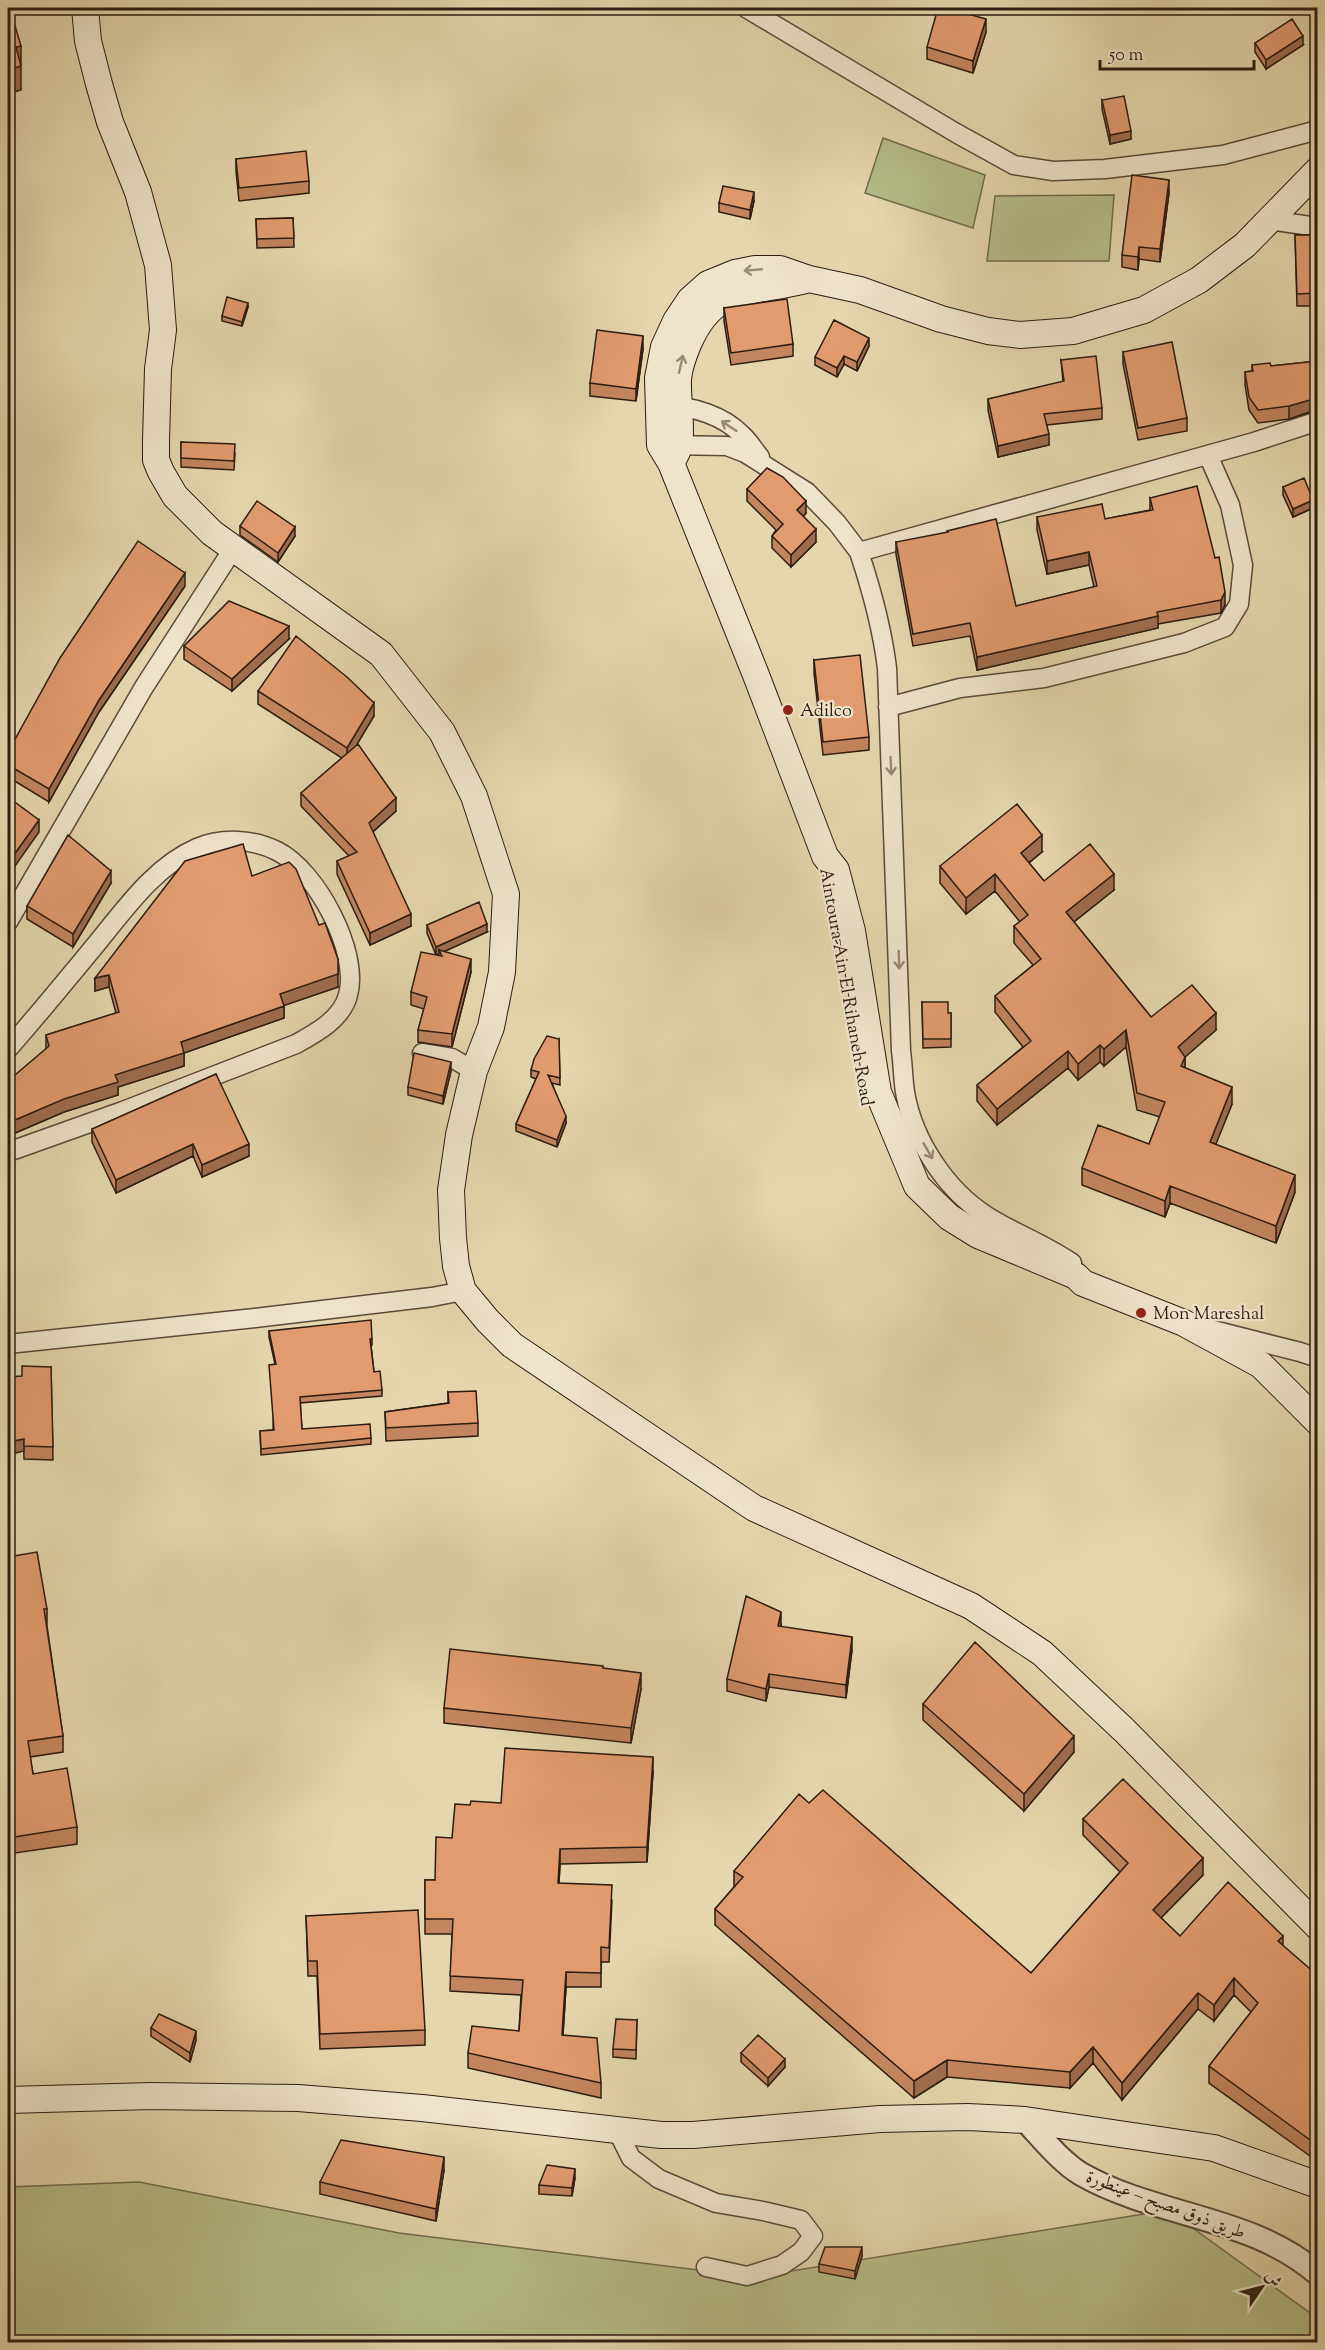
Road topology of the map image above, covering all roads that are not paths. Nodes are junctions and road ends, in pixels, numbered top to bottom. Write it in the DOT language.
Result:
graph roads {
  1 [pos="85,8"];
  2 [pos="746,8"];
  3 [pos="1317,130"];
  4 [pos="1317,170"];
  5 [pos="1268,220"];
  6 [pos="1317,226"];
  7 [pos="668,406"];
  8 [pos="1317,421"];
  9 [pos="670,451"];
  10 [pos="1208,455"];
  11 [pos="769,468"];
  12 [pos="233,549"];
  13 [pos="859,552"];
  14 [pos="888,707"];
  15 [pos="8,922"];
  16 [pos="8,1049"];
  17 [pos="422,1053"];
  18 [pos="474,1071"];
  19 [pos="8,1152"];
  20 [pos="1090,1286"];
  21 [pos="463,1291"];
  22 [pos="1184,1323"];
  23 [pos="8,1344"];
  24 [pos="1317,1358"];
  25 [pos="1317,1422"];
  26 [pos="1317,1928"];
  27 [pos="8,2100"];
  28 [pos="1025,2120"];
  29 [pos="617,2130"];
  30 [pos="1317,2185"];
  31 [pos="706,2267"];
  32 [pos="1317,2274"];
  1 -- 12 [label="main road"];
  2 -- 3 [label="street"];
  4 -- 5 [label="main road, Aintoura-Ain El Rihaneh Road"];
  5 -- 6 [label="street"];
  5 -- 7 [label="main road, Aintoura-Ain El Rihaneh Road"];
  7 -- 9 [label="main road, Aintoura-Ain El Rihaneh Road"];
  11 -- 7 [label="street, one-way"];
  8 -- 10 [label="street"];
  9 -- 11 [label="street"];
  9 -- 20 [label="main road, Aintoura-Ain El Rihaneh Road"];
  10 -- 13 [label="street"];
  10 -- 14 [label="street"];
  11 -- 13 [label="street"];
  12 -- 15 [label="street"];
  12 -- 18 [label="main road"];
  13 -- 14 [label="street"];
  14 -- 20 [label="street, one-way"];
  16 -- 19 [label="street"];
  17 -- 18 [label="street"];
  18 -- 21 [label="main road"];
  20 -- 22 [label="main road, Aintoura-Ain El Rihaneh Road"];
  21 -- 23 [label="street"];
  21 -- 26 [label="main road"];
  22 -- 24 [label="street"];
  22 -- 25 [label="main road, Aintoura-Ain El Rihaneh Road"];
  27 -- 29 [label="main road"];
  28 -- 29 [label="main road"];
  28 -- 30 [label="main road"];
  28 -- 32 [label="street, طريق ذوق مصبح – عينطورة"];
  29 -- 31 [label="street"];
}
